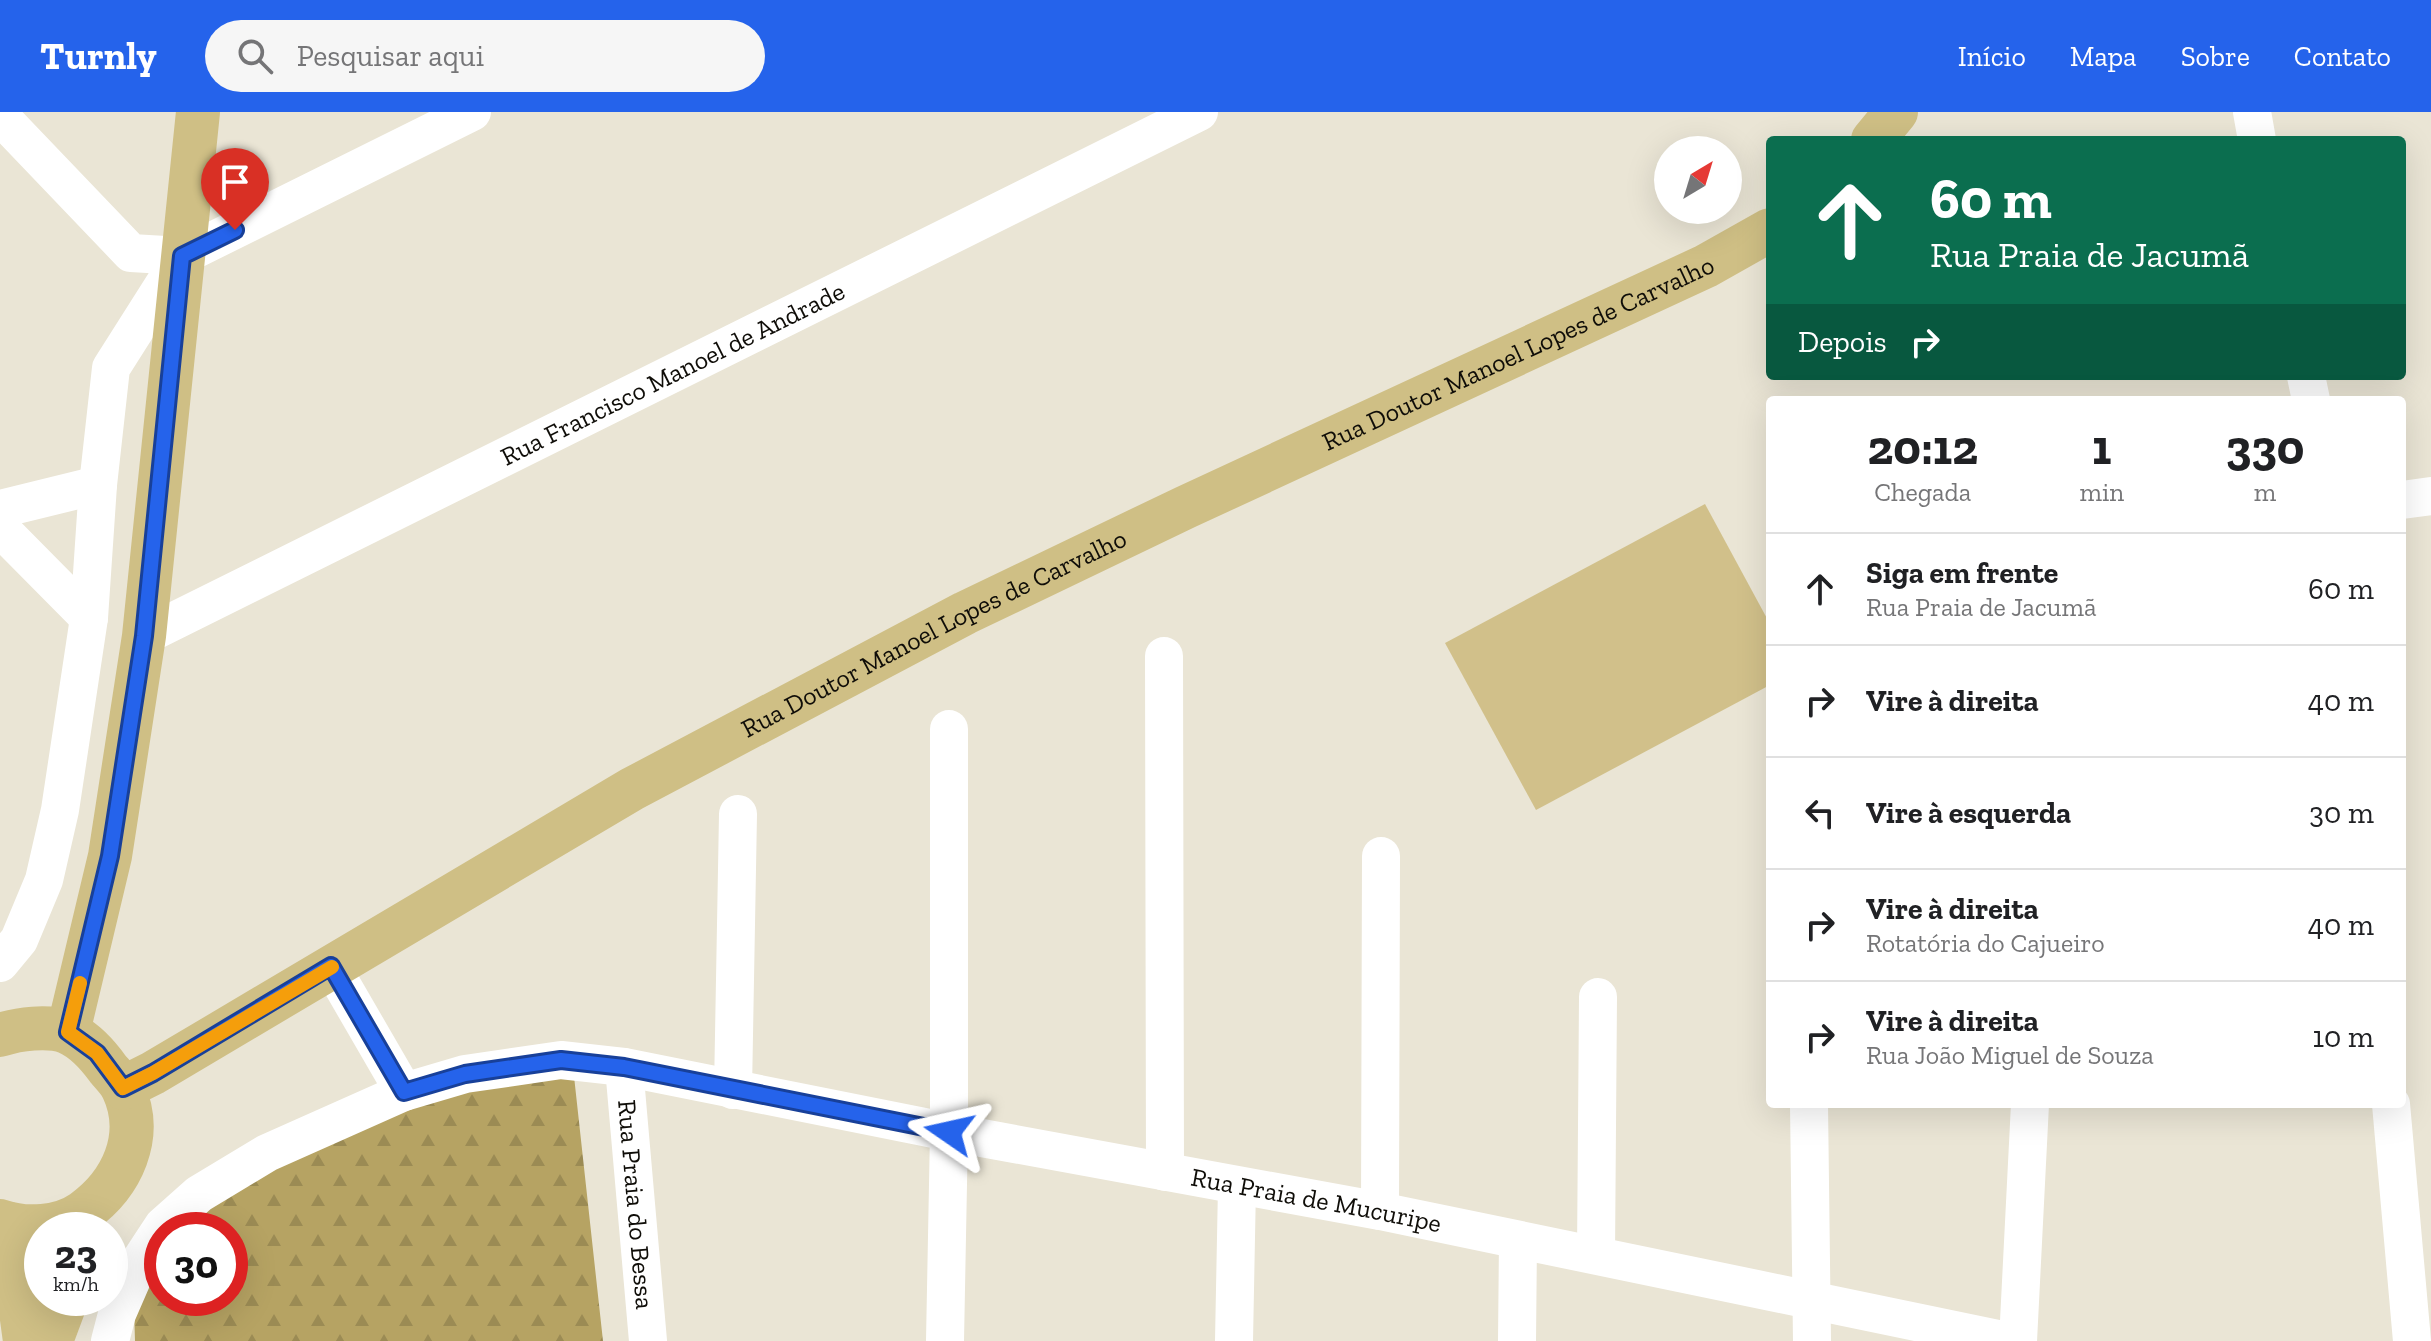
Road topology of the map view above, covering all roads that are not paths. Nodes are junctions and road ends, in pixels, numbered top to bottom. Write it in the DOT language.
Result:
graph roads {
  1 [pos="198,112"];
  2 [pos="472,112"];
  3 [pos="1199,112"];
  4 [pos="1896,112"];
  5 [pos="2252,112"];
  6 [pos="0,116"];
  7 [pos="1876,136"];
  8 [pos="2256,136"];
  9 [pos="1766,232"];
  10 [pos="182,256"];
  11 [pos="98,485"];
  12 [pos="2431,496"];
  13 [pos="2406,499"];
  14 [pos="0,509"];
  15 [pos="0,528"];
  16 [pos="89,618"];
  17 [pos="144,636"];
  18 [pos="1164,656"];
  19 [pos="949,729"];
  20 [pos="738,814"];
  21 [pos="1381,856"];
  22 [pos="6,942"];
  23 [pos="331,966"];
  24 [pos="1598,997"];
  25 [pos="68,1032"];
  26 [pos="0,1035"];
  27 [pos="624,1067"];
  28 [pos="123,1088"];
  29 [pos="733,1090"];
  30 [pos="404,1092"];
  31 [pos="1809,1108"];
  32 [pos="2030,1108"];
  33 [pos="2391,1108"];
  34 [pos="949,1132"];
  35 [pos="1165,1172"];
  36 [pos="1237,1186"];
  37 [pos="1380,1211"];
  38 [pos="97,1212"];
  39 [pos="5,1222"];
  40 [pos="1518,1240"];
  41 [pos="1596,1255"];
  42 [pos="1812,1301"];
  43 [pos="60,1316"];
  44 [pos="25,1341"];
  45 [pos="51,1341"];
  46 [pos="110,1341"];
  47 [pos="648,1341"];
  48 [pos="945,1341"];
  49 [pos="1234,1341"];
  50 [pos="1517,1341"];
  51 [pos="1812,1341"];
  52 [pos="2008,1341"];
  53 [pos="2018,1341"];
  54 [pos="2412,1341"];
  1 -- 10 [label="main road"];
  2 -- 10 [label="street"];
  3 -- 17 [label="street, Rua Francisco Manoel de Andrade"];
  4 -- 7 [label="main road"];
  5 -- 8 [label="street"];
  6 -- 10 [label="street"];
  9 -- 23 [label="main road, Rua Doutor Manoel Lopes de Carvalho"];
  10 -- 11 [label="street"];
  10 -- 17 [label="main road"];
  11 -- 14 [label="street"];
  11 -- 16 [label="street"];
  12 -- 13 [label="street"];
  15 -- 16 [label="street"];
  16 -- 22 [label="street"];
  17 -- 25 [label="main road"];
  18 -- 35 [label="street"];
  19 -- 34 [label="street"];
  20 -- 29 [label="street"];
  21 -- 37 [label="street"];
  23 -- 28 [label="main road, Rua Doutor Manoel Lopes de Carvalho"];
  23 -- 30 [label="street"];
  24 -- 41 [label="street"];
  25 -- 26 [label="main road"];
  25 -- 28 [label="main road"];
  27 -- 29 [label="street, Rua Praia de Mucuripe"];
  27 -- 30 [label="street, Rua Praia de Mucuripe"];
  27 -- 47 [label="street, Rua Praia do Bessa"];
  28 -- 38 [label="main road"];
  29 -- 34 [label="street, Rua Praia de Mucuripe"];
  30 -- 46 [label="street, Rua Praia de Mucuripe"];
  31 -- 42 [label="street"];
  32 -- 53 [label="street"];
  33 -- 54 [label="street"];
  34 -- 35 [label="street, Rua Praia de Mucuripe"];
  34 -- 48 [label="street"];
  35 -- 36 [label="street, Rua Praia de Mucuripe"];
  36 -- 37 [label="street, Rua Praia de Mucuripe"];
  36 -- 49 [label="street"];
  37 -- 40 [label="street, Rua Praia de Mucuripe"];
  39 -- 44 [label="main road"];
  40 -- 41 [label="street, Rua Praia de Mucuripe"];
  40 -- 50 [label="street"];
  41 -- 42 [label="street, Rua Praia de Mucuripe"];
  42 -- 51 [label="street"];
  42 -- 52 [label="street, Rua Praia de Mucuripe"];
  43 -- 45 [label="main road"];
}
